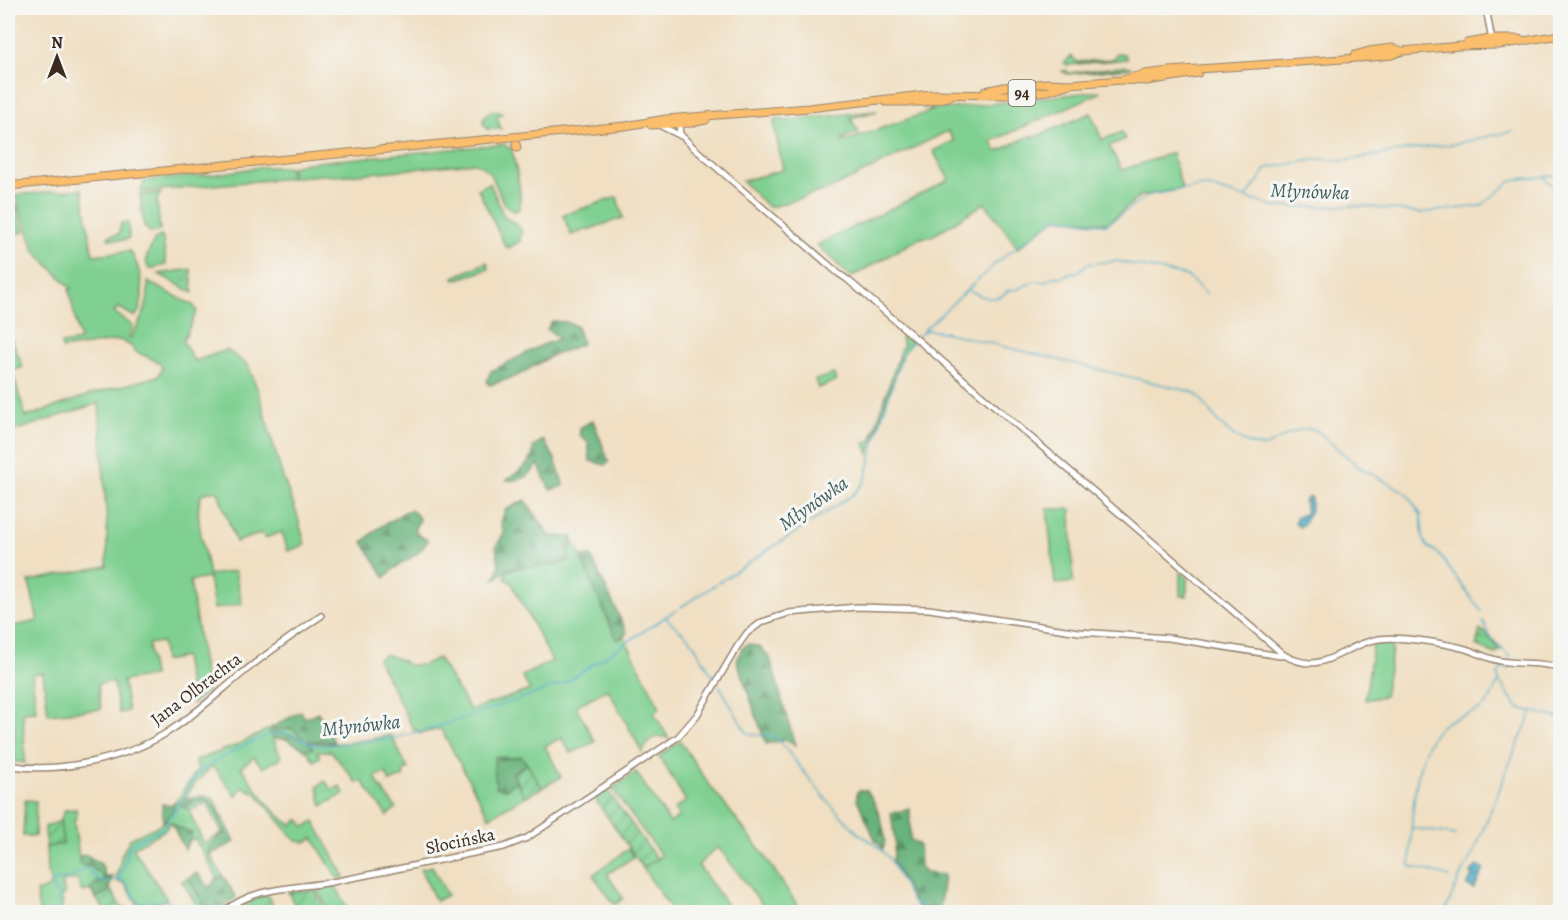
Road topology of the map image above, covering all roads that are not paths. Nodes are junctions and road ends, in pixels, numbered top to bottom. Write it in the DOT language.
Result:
graph roads {
  1 [pos="1486,8"];
  2 [pos="1558,36"];
  3 [pos="1490,39"];
  4 [pos="1527,39"];
  5 [pos="1499,45"];
  6 [pos="1460,46"];
  7 [pos="1484,46"];
  8 [pos="720,116"];
  9 [pos="686,118"];
  10 [pos="664,123"];
  11 [pos="679,124"];
  12 [pos="682,137"];
  13 [pos="10,185"];
  14 [pos="321,616"];
  15 [pos="1284,655"];
  16 [pos="1560,668"];
  17 [pos="8,765"];
  18 [pos="223,912"];
  1 -- 3 [label="street"];
  2 -- 4 [label="main road, 94"];
  3 -- 4 [label="main road, 94"];
  3 -- 5 [label="street"];
  3 -- 6 [label="main road, 94"];
  3 -- 7 [label="street"];
  4 -- 5 [label="main road, 94"];
  5 -- 7 [label="main road, 94"];
  6 -- 7 [label="main road, 94"];
  6 -- 8 [label="main road, 94"];
  8 -- 9 [label="main road, 94"];
  8 -- 11 [label="main road, 94"];
  9 -- 10 [label="main road, 94"];
  9 -- 11 [label="street"];
  10 -- 11 [label="main road, 94"];
  10 -- 12 [label="street"];
  10 -- 13 [label="main road, 94"];
  11 -- 12 [label="street"];
  12 -- 15 [label="street"];
  14 -- 17 [label="street, Jana Olbrachta"];
  15 -- 16 [label="street, Słocińska"];
  15 -- 18 [label="street, Słocińska"];
}
